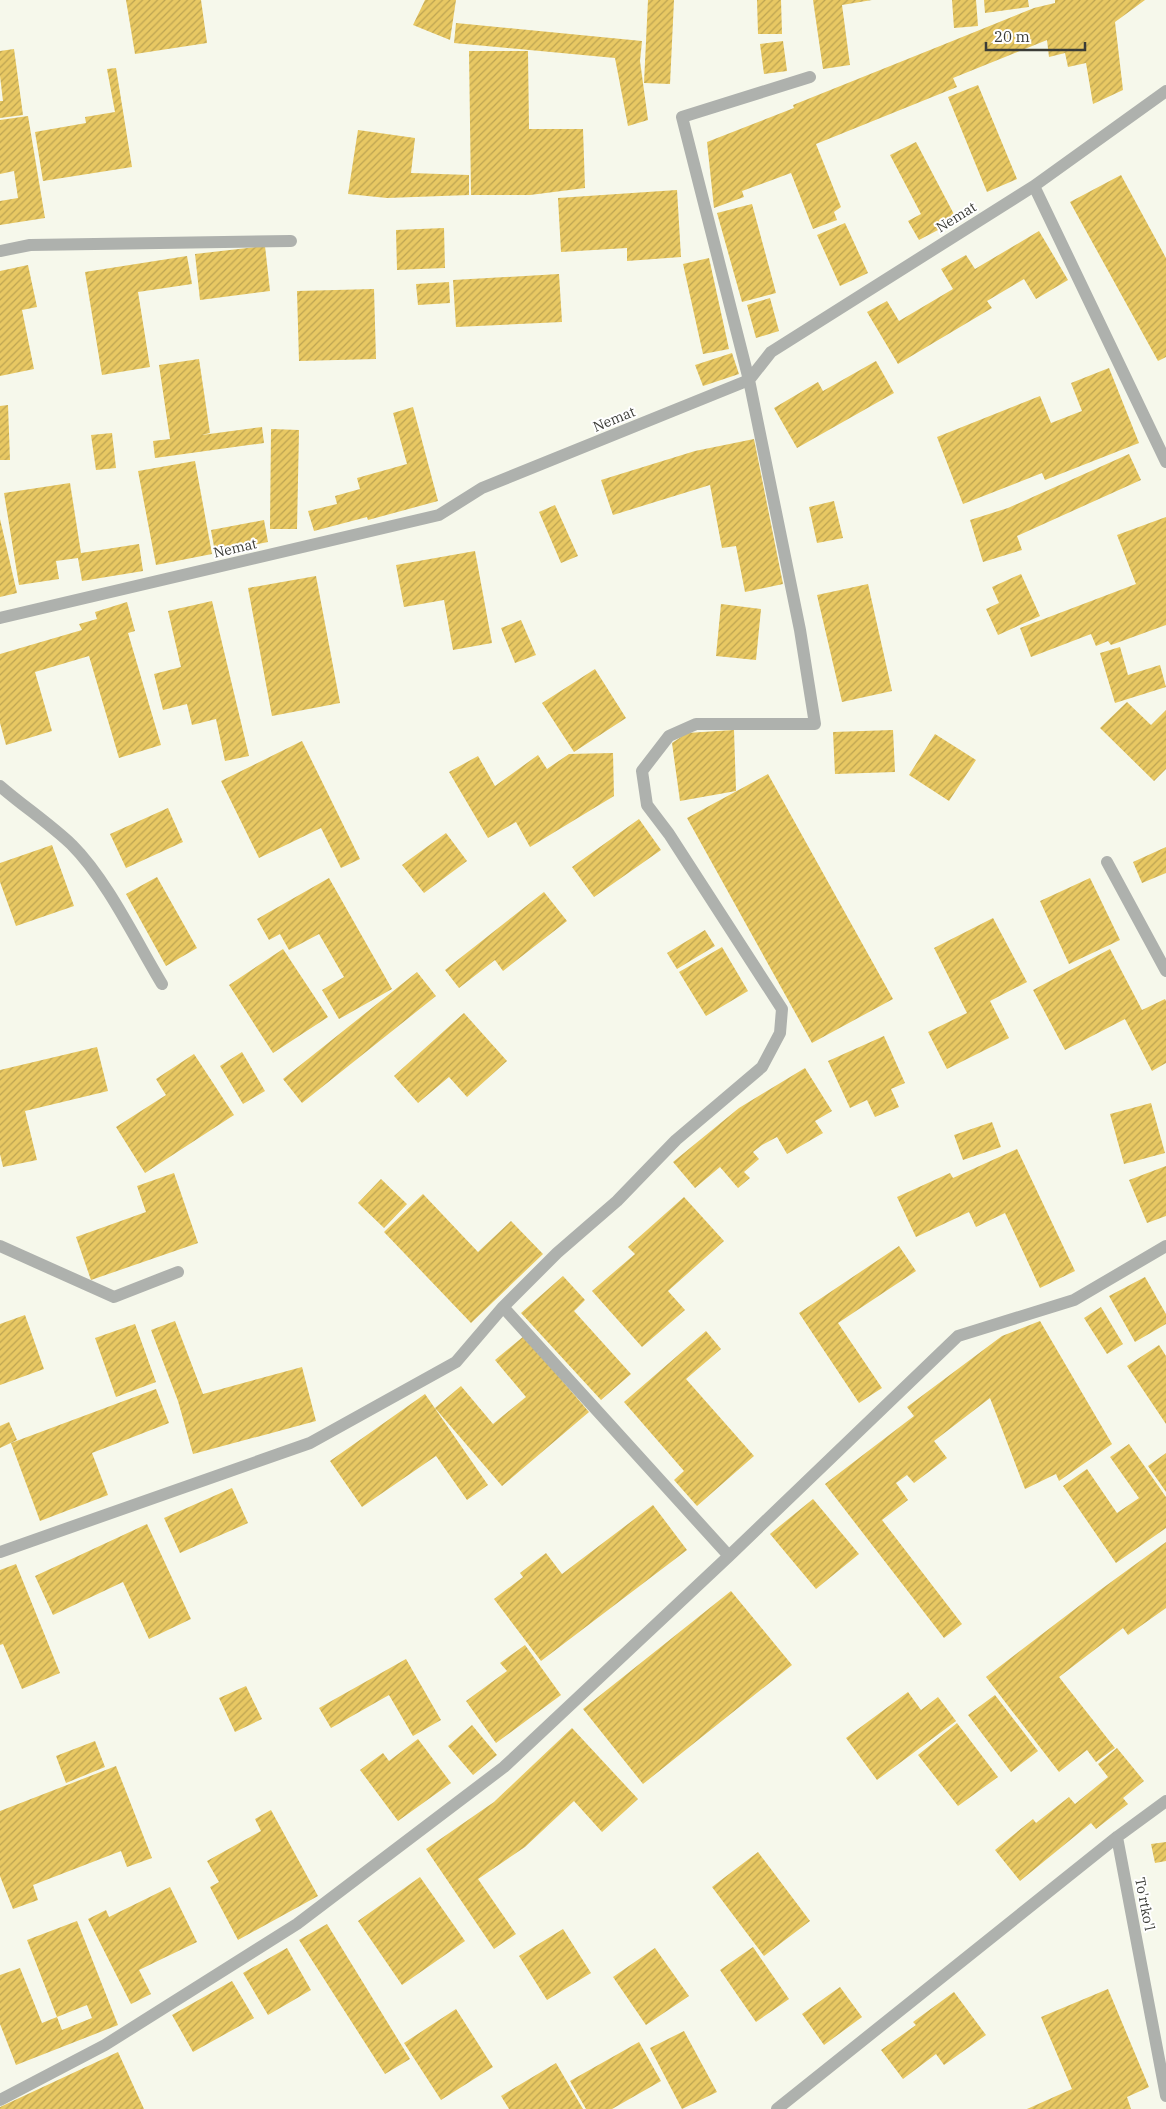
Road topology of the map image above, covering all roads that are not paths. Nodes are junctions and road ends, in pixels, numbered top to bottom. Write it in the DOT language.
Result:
graph roads {
  1 [pos="810,77"];
  2 [pos="1166,91"];
  3 [pos="1034,186"];
  4 [pos="292,241"];
  5 [pos="0,251"];
  6 [pos="750,380"];
  7 [pos="1166,462"];
  8 [pos="0,618"];
  9 [pos="0,786"];
  10 [pos="1107,862"];
  11 [pos="1166,970"];
  12 [pos="162,984"];
  13 [pos="0,1246"];
  14 [pos="1166,1246"];
  15 [pos="178,1272"];
  16 [pos="503,1307"];
  17 [pos="0,1552"];
  18 [pos="729,1556"];
  19 [pos="1166,1801"];
  20 [pos="1117,1837"];
  21 [pos="1166,2096"];
  22 [pos="0,2100"];
  23 [pos="776,2109"];
  1 -- 6 [label="street"];
  2 -- 3 [label="street, Nemat"];
  3 -- 6 [label="street, Nemat"];
  3 -- 7 [label="street"];
  4 -- 5 [label="street"];
  6 -- 8 [label="street, Nemat"];
  6 -- 16 [label="street"];
  9 -- 12 [label="street"];
  10 -- 11 [label="street"];
  13 -- 15 [label="street"];
  14 -- 18 [label="street"];
  16 -- 17 [label="street"];
  16 -- 18 [label="street"];
  18 -- 22 [label="street"];
  19 -- 20 [label="street"];
  20 -- 21 [label="street, To'rtko'l"];
  20 -- 23 [label="street"];
}
